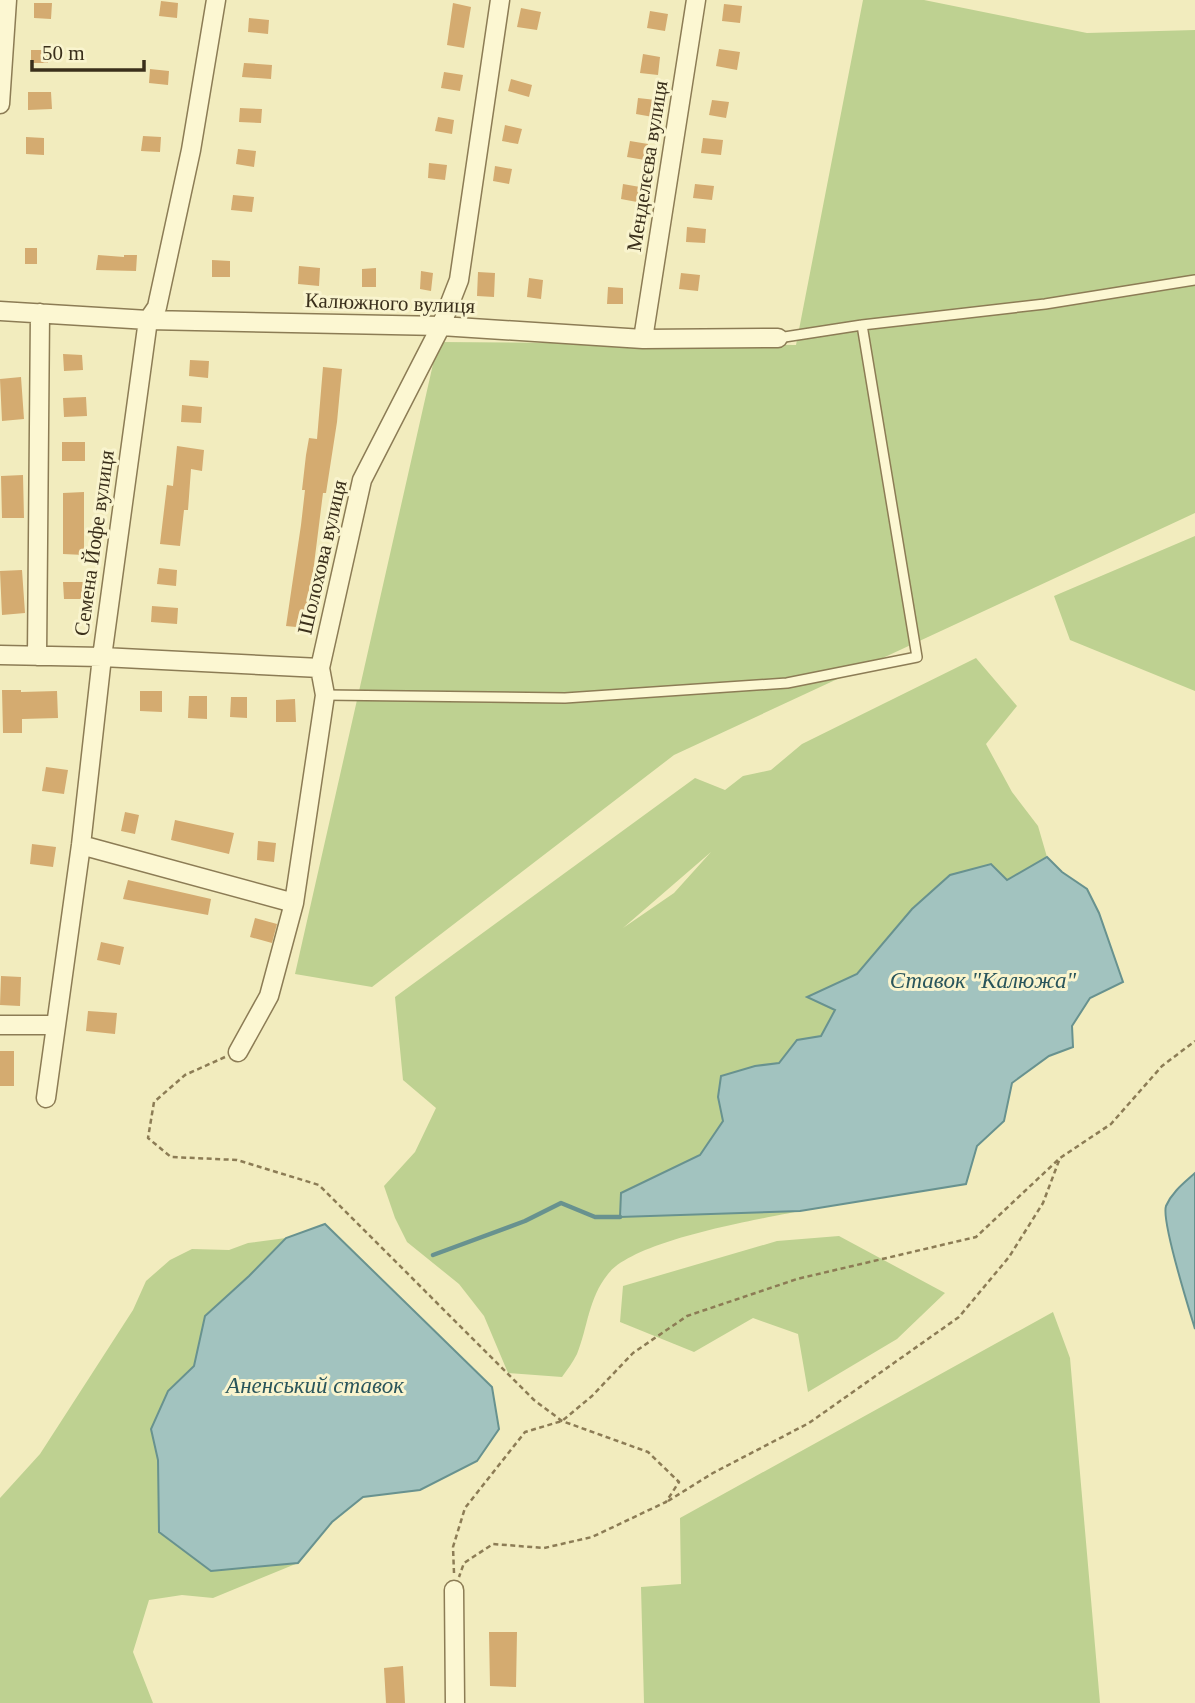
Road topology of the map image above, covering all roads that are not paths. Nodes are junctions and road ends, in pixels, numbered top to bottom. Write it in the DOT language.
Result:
graph roads {
  1 [pos="7,0"];
  2 [pos="216,0"];
  3 [pos="500,0"];
  4 [pos="696,0"];
  5 [pos="0,104"];
  6 [pos="1195,280"];
  7 [pos="0,312"];
  8 [pos="40,313"];
  9 [pos="148,320"];
  10 [pos="862,325"];
  11 [pos="441,326"];
  12 [pos="643,338"];
  13 [pos="778,338"];
  14 [pos="0,655"];
  15 [pos="37,656"];
  16 [pos="102,656"];
  17 [pos="320,668"];
  18 [pos="325,695"];
  19 [pos="80,845"];
  20 [pos="294,903"];
  21 [pos="0,1024"];
  22 [pos="55,1025"];
  23 [pos="238,1052"];
  24 [pos="46,1098"];
  25 [pos="454,1590"];
  26 [pos="455,1703"];
  1 -- 5 [label="street"];
  2 -- 9 [label="street, Семена Йофе вулиця"];
  3 -- 11 [label="street, Шолохова вулиця"];
  4 -- 12 [label="street, Менделєєва вулиця"];
  6 -- 10 [label="lane"];
  7 -- 8 [label="street, Калюжного вулиця"];
  8 -- 9 [label="street, Калюжного вулиця"];
  8 -- 15 [label="street"];
  9 -- 11 [label="street, Калюжного вулиця"];
  9 -- 16 [label="street, Семена Йофе вулиця"];
  10 -- 13 [label="lane"];
  10 -- 18 [label="lane"];
  11 -- 12 [label="street, Калюжного вулиця"];
  11 -- 17 [label="street, Шолохова вулиця"];
  12 -- 13 [label="street, Калюжного вулиця"];
  14 -- 15 [label="street"];
  15 -- 16 [label="street"];
  16 -- 17 [label="street"];
  16 -- 19 [label="street, Семена Йофе вулиця"];
  17 -- 18 [label="street, Шолохова вулиця"];
  18 -- 20 [label="street, Шолохова вулиця"];
  19 -- 20 [label="street"];
  19 -- 22 [label="street, Семена Йофе вулиця"];
  20 -- 23 [label="street, Шолохова вулиця"];
  21 -- 22 [label="street"];
  22 -- 24 [label="street, Семена Йофе вулиця"];
  25 -- 26 [label="street"];
}
